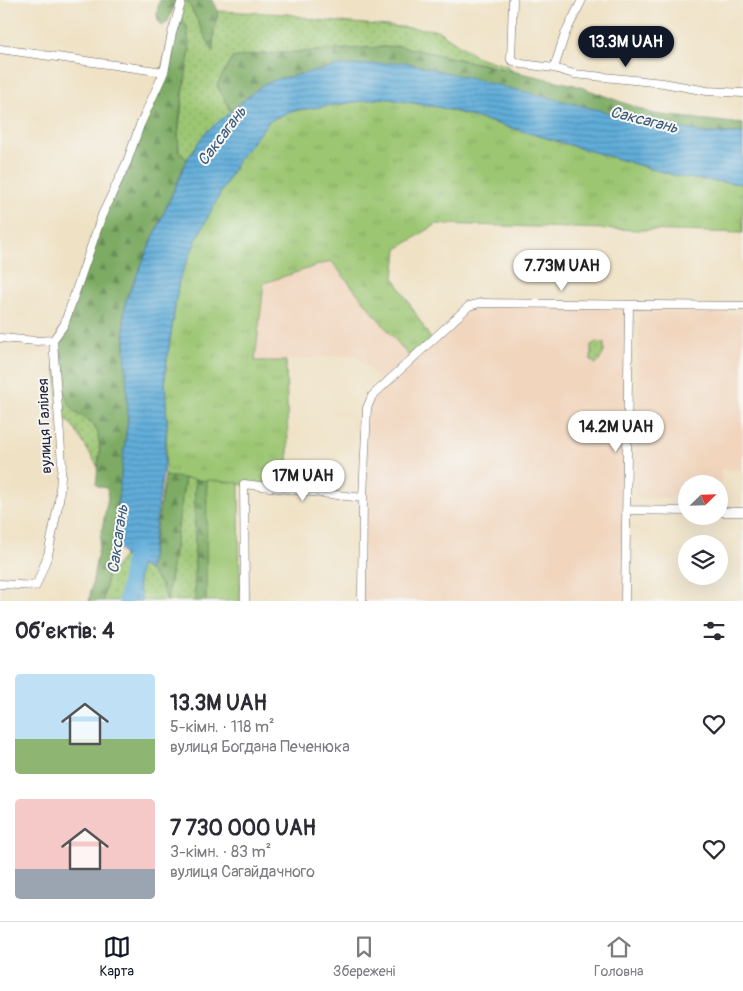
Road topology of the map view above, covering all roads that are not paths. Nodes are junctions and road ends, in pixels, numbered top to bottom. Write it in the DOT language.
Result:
graph roads {
  1 [pos="182,0"];
  2 [pos="513,0"];
  3 [pos="582,0"];
  4 [pos="0,49"];
  5 [pos="554,68"];
  6 [pos="164,72"];
  7 [pos="743,93"];
  8 [pos="629,304"];
  9 [pos="743,306"];
  10 [pos="0,338"];
  11 [pos="53,340"];
  12 [pos="363,498"];
  13 [pos="626,510"];
  14 [pos="678,511"];
  15 [pos="728,512"];
  16 [pos="743,512"];
  17 [pos="0,584"];
  18 [pos="245,601"];
  19 [pos="362,601"];
  20 [pos="625,601"];
  1 -- 6 [label="street"];
  2 -- 5 [label="street"];
  3 -- 5 [label="street"];
  4 -- 6 [label="street"];
  5 -- 7 [label="street"];
  6 -- 11 [label="street"];
  8 -- 9 [label="street"];
  8 -- 12 [label="street"];
  8 -- 13 [label="street"];
  10 -- 11 [label="street"];
  11 -- 17 [label="street, вулиця Галілея"];
  12 -- 18 [label="street"];
  12 -- 19 [label="street"];
  13 -- 14 [label="street"];
  13 -- 20 [label="street"];
  15 -- 16 [label="street"];
}
